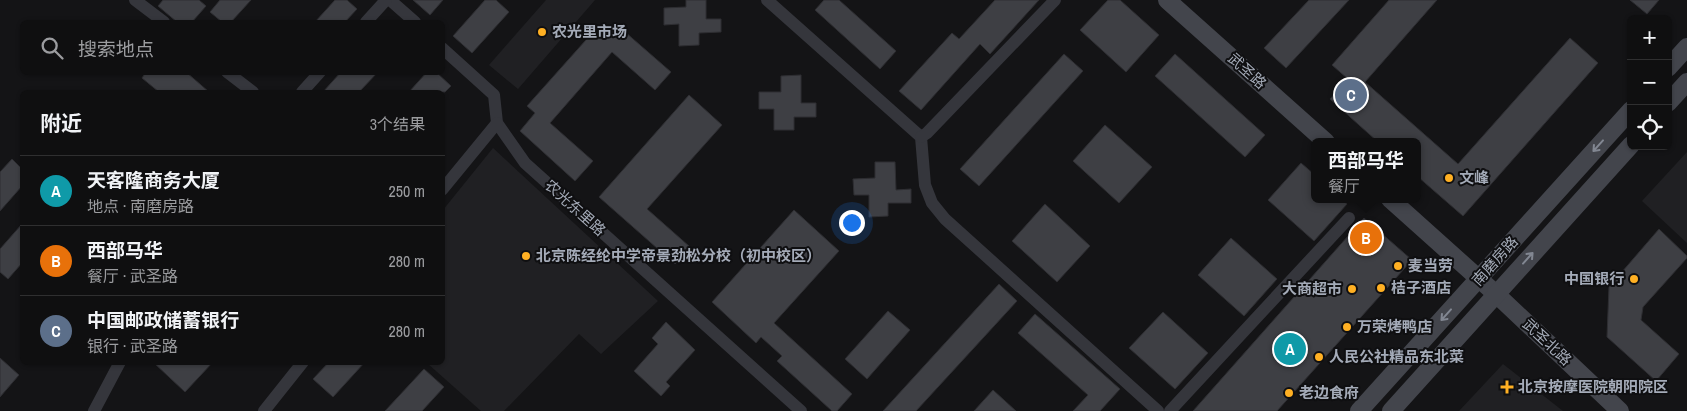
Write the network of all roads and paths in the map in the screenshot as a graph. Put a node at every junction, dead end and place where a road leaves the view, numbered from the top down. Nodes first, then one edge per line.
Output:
1 (135, 0) edge
2 (388, 0) edge
3 (767, 0) edge
4 (1055, 0) edge
5 (1168, 0) edge
6 (161, 20) edge
7 (368, 20) edge
8 (413, 20) edge
9 (1687, 47) edge
10 (445, 51) edge
11 (1672, 64) edge
12 (231, 75) edge
13 (317, 75) edge
14 (1687, 82) edge
15 (250, 90) edge
16 (304, 90) edge
17 (1672, 99) edge
18 (1627, 114) edge
19 (497, 123) junction
20 (920, 137) junction
21 (1322, 138) edge
22 (1627, 149) edge
23 (445, 186) edge
24 (1394, 203) edge
25 (1349, 218) dead end
26 (1479, 279) junction
27 (1496, 294) junction
28 (118, 365) edge
29 (301, 365) edge
30 (94, 411) edge
31 (264, 411) edge
32 (801, 411) edge
33 (1158, 411) edge
34 (1170, 411) edge
35 (1359, 411) edge
36 (1391, 411) edge
37 (1620, 411) edge

1 - 6 street
2 - 7 street
2 - 8 street
3 - 20 street
4 - 20 street
5 - 21 main road, 武圣路
9 - 11 main road
10 - 19 street, 农光东里路
12 - 15 street
13 - 16 street
14 - 17 main road
18 -> 26 main road, 南磨房路
19 - 23 street
19 - 32 street, 农光东里路
20 - 33 street
27 -> 22 main road, 南磨房路
24 - 26 main road
25 - 34 street
26 - 27 main road
26 -> 35 main road, 南磨房路
27 - 36 main road, 南磨房路
27 - 37 main road, 武圣北路
28 - 30 street
29 - 31 street

